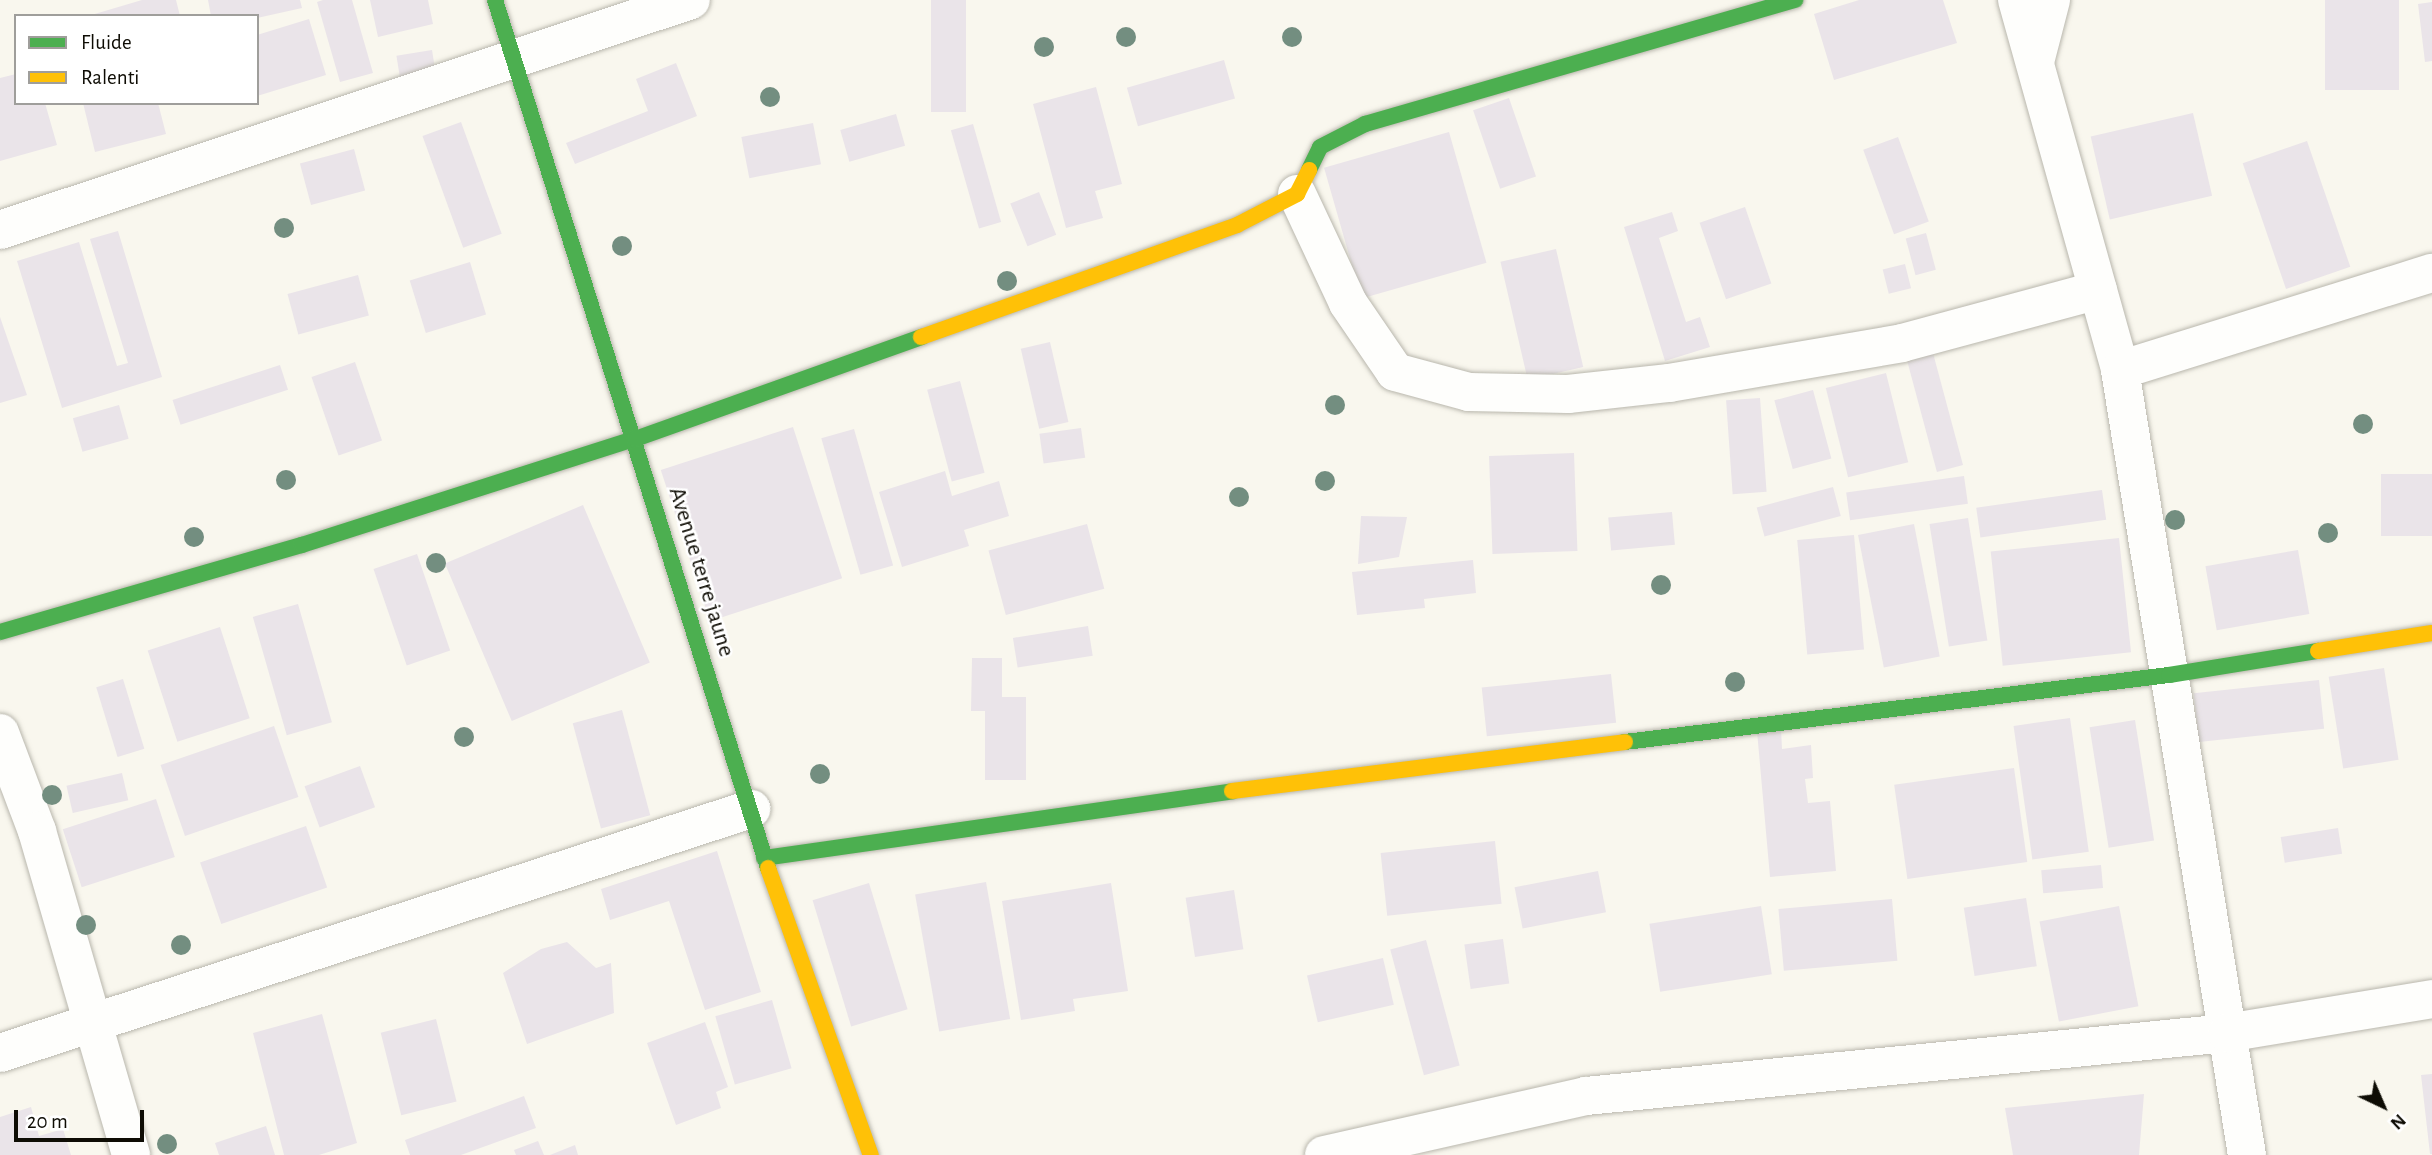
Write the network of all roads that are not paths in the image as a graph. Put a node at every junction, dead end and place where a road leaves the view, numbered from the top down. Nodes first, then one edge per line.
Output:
1 (495, 0) edge
2 (691, 0) edge
3 (1796, 0) edge
4 (2017, 0) edge
5 (2051, 0) edge
6 (516, 57) junction
7 (2035, 65) junction
8 (1297, 194) junction
9 (0, 230) edge
10 (2432, 273) edge
11 (2098, 290) junction
12 (2120, 370) junction
13 (635, 439) junction
14 (0, 632) edge
15 (2432, 633) edge
16 (2169, 675) junction
17 (0, 733) edge
18 (751, 809) junction
19 (764, 858) junction
20 (2432, 999) edge
21 (91, 1026) junction
22 (2227, 1033) junction
23 (0, 1053) edge
24 (131, 1155) edge
25 (871, 1155) edge
26 (1324, 1155) edge
27 (2247, 1155) edge

1 - 6 street, Avenue terre jaune
2 - 6 street
3 - 8 street
4 - 7 street
5 - 7 street
6 - 9 street
6 - 13 street, Avenue terre jaune
7 - 11 street
8 - 11 street
8 - 13 street
10 - 12 street
11 - 12 street
12 - 16 street
13 - 14 street
13 - 18 street, Avenue terre jaune
15 - 16 street
16 - 19 street
16 - 22 street
17 - 21 street
18 - 19 street, Avenue terre jaune
18 - 21 street
19 - 25 street, Avenue terre jaune
20 - 22 street
21 - 23 street
21 - 24 street
22 - 26 street
22 - 27 street

